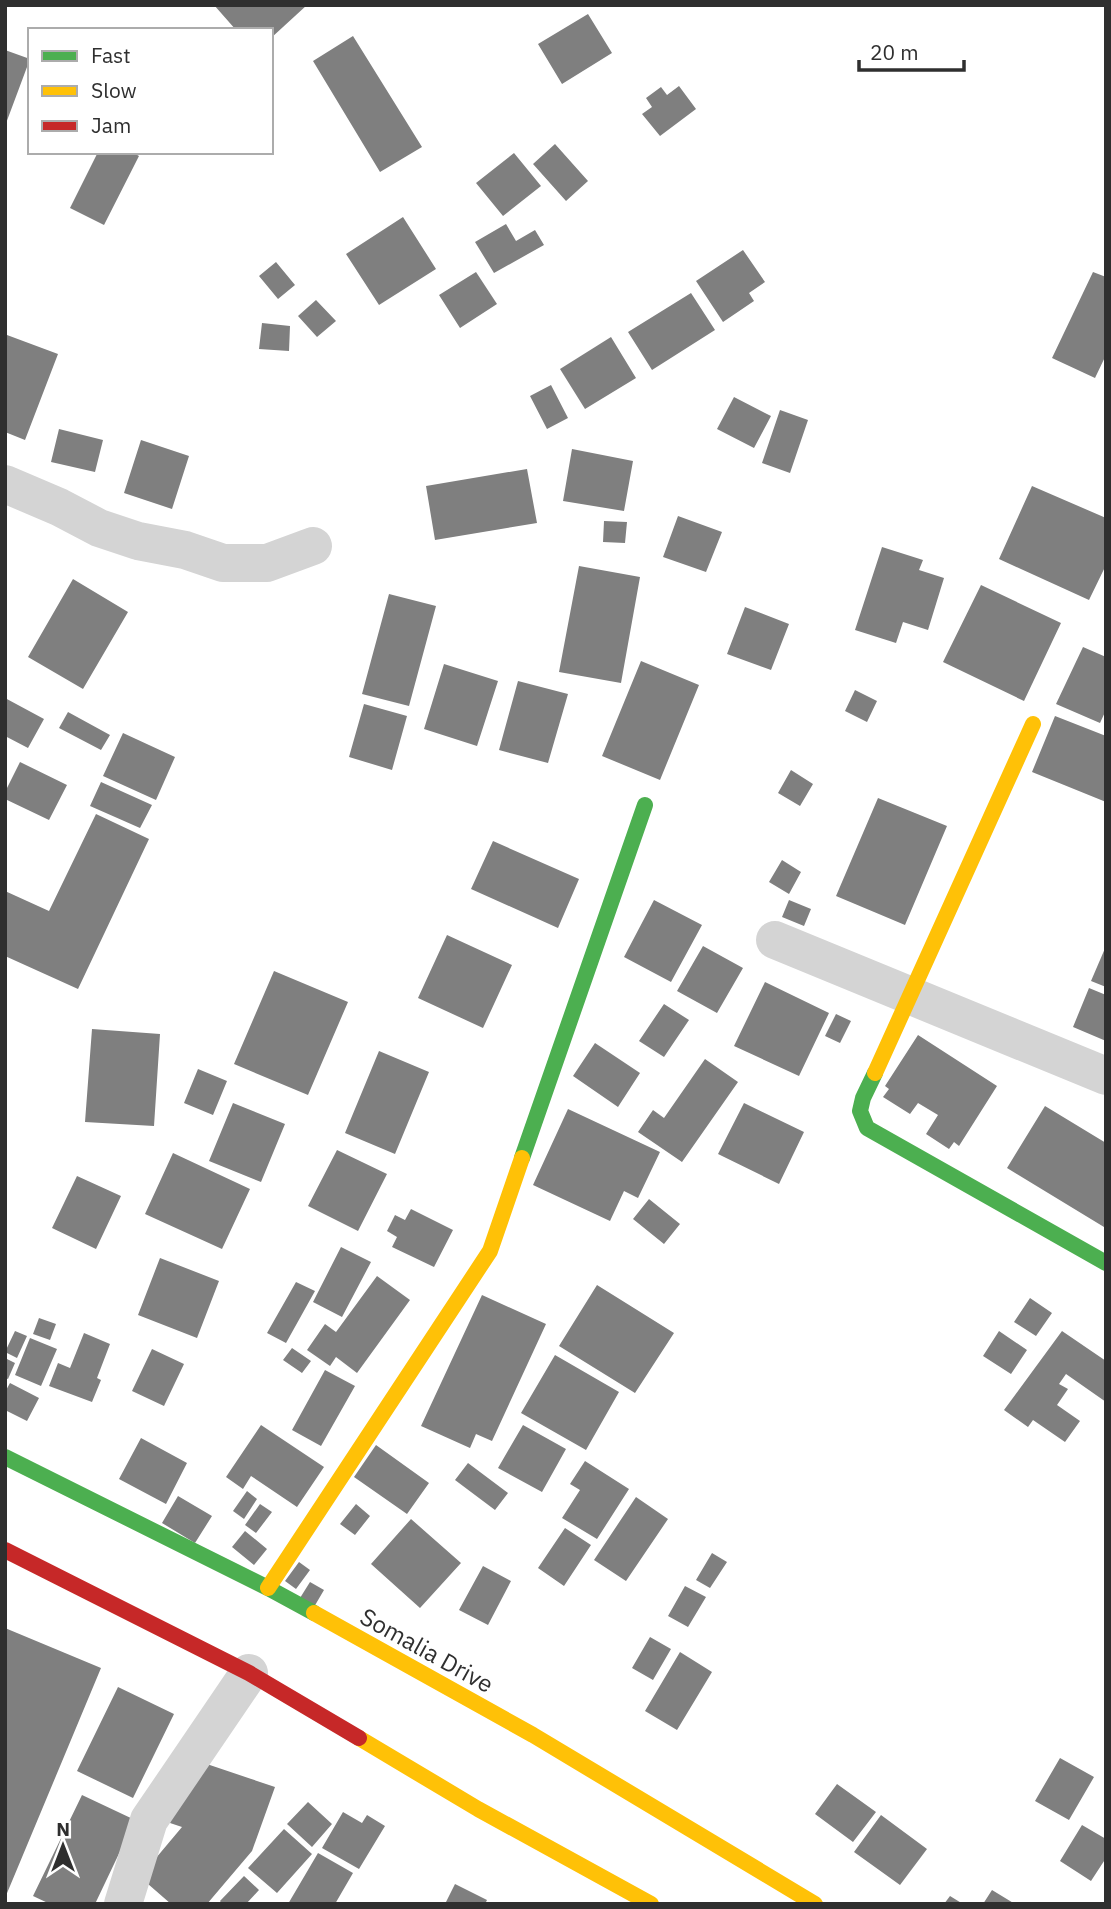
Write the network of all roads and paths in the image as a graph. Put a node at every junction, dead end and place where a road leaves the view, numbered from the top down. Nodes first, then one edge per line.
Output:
1 (5, 484) edge
2 (313, 546) dead end
3 (1033, 724) dead end
4 (645, 804) dead end
5 (775, 940) dead end
6 (911, 996) junction
7 (1106, 1076) edge
8 (1106, 1263) edge
9 (5, 1457) edge
10 (5, 1549) edge
11 (268, 1588) junction
12 (249, 1673) junction
13 (123, 1904) edge
14 (651, 1904) edge
15 (816, 1904) edge

1 - 2 street
3 - 6 main road
4 - 11 main road
5 - 6 street
6 - 7 street
6 - 8 main road
9 - 11 main road, Somalia Drive
10 - 12 main road
11 - 15 main road, Somalia Drive
12 - 13 street
12 - 14 main road

